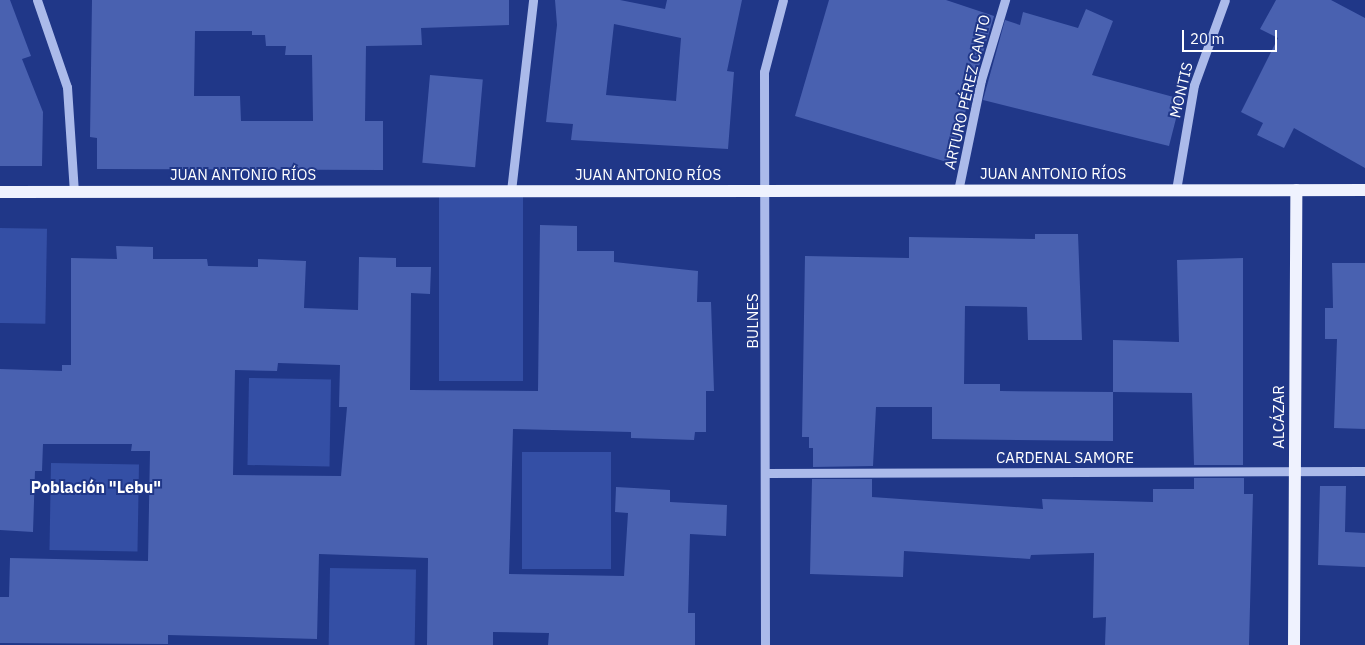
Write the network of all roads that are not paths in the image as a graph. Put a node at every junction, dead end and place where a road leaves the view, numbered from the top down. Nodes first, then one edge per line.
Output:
1 (37, 0) edge
2 (533, 0) edge
3 (783, 0) edge
4 (1005, 0) edge
5 (1225, 0) edge
6 (958, 190) junction
7 (1176, 190) junction
8 (1296, 190) junction
9 (1365, 190) edge
10 (511, 191) junction
11 (767, 191) junction
12 (0, 192) edge
13 (74, 192) junction
14 (1295, 470) junction
15 (1365, 471) edge
16 (766, 473) junction
17 (765, 645) edge
18 (1294, 645) edge

1 - 13 street
2 - 10 street
3 - 11 street, BULNES
4 - 6 street, ARTURO PÉREZ CANTO
5 - 7 street, MONTIS
6 - 7 main road, JUAN ANTONIO RÍOS
6 - 11 main road, JUAN ANTONIO RÍOS
7 - 8 main road, JUAN ANTONIO RÍOS
8 - 9 main road, JUAN ANTONIO RÍOS
8 - 14 main road, ALCÁZAR
10 - 11 main road, JUAN ANTONIO RÍOS
10 - 13 main road, JUAN ANTONIO RÍOS
11 - 16 street, BULNES
12 - 13 main road, JUAN ANTONIO RÍOS
14 - 15 street, CARDENAL SAMORE
14 - 16 street, CARDENAL SAMORE
14 - 18 main road, ALCÁZAR
16 - 17 street, BULNES

